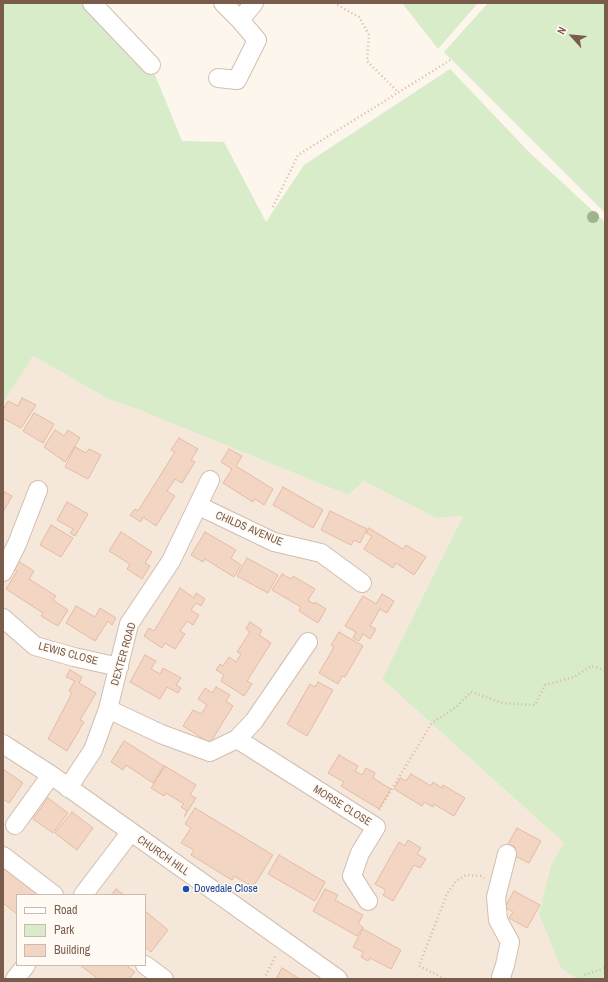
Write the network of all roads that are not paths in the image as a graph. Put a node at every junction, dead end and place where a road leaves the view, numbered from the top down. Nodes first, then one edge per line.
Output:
1 (92, 3) edge
2 (223, 3) edge
3 (254, 3) edge
4 (240, 20) junction
5 (151, 66) dead end
6 (218, 78) dead end
7 (210, 480) dead end
8 (38, 490) dead end
9 (199, 506) junction
10 (3, 572) edge
11 (362, 583) dead end
12 (3, 618) edge
13 (308, 642) dead end
14 (119, 667) junction
15 (108, 710) junction
16 (237, 739) junction
17 (3, 744) edge
18 (51, 776) junction
19 (68, 788) junction
20 (15, 825) dead end
21 (130, 833) junction
22 (507, 854) dead end
23 (3, 856) edge
24 (53, 894) edge
25 (84, 894) edge
26 (368, 901) dead end
27 (25, 966) edge
28 (146, 966) edge
29 (334, 978) edge
30 (15, 979) edge
31 (164, 979) edge
32 (502, 979) edge

1 - 5 street
2 - 4 street
3 - 4 street
4 - 6 street
7 - 9 street, DEXTER ROAD
8 - 10 street
9 - 11 street, CHILDS AVENUE
9 - 14 street, DEXTER ROAD
12 - 14 street, LEWIS CLOSE
13 - 16 street
14 - 15 street, DEXTER ROAD
15 - 16 street
15 - 19 street, DEXTER ROAD
16 - 26 street, MORSE CLOSE
17 - 18 street, CHURCH HILL
18 - 19 street, CHURCH HILL
18 - 20 street
19 - 21 street, CHURCH HILL
21 - 25 street
21 - 29 street, CHURCH HILL
22 - 32 street
23 - 24 street
27 - 30 street
28 - 31 street

